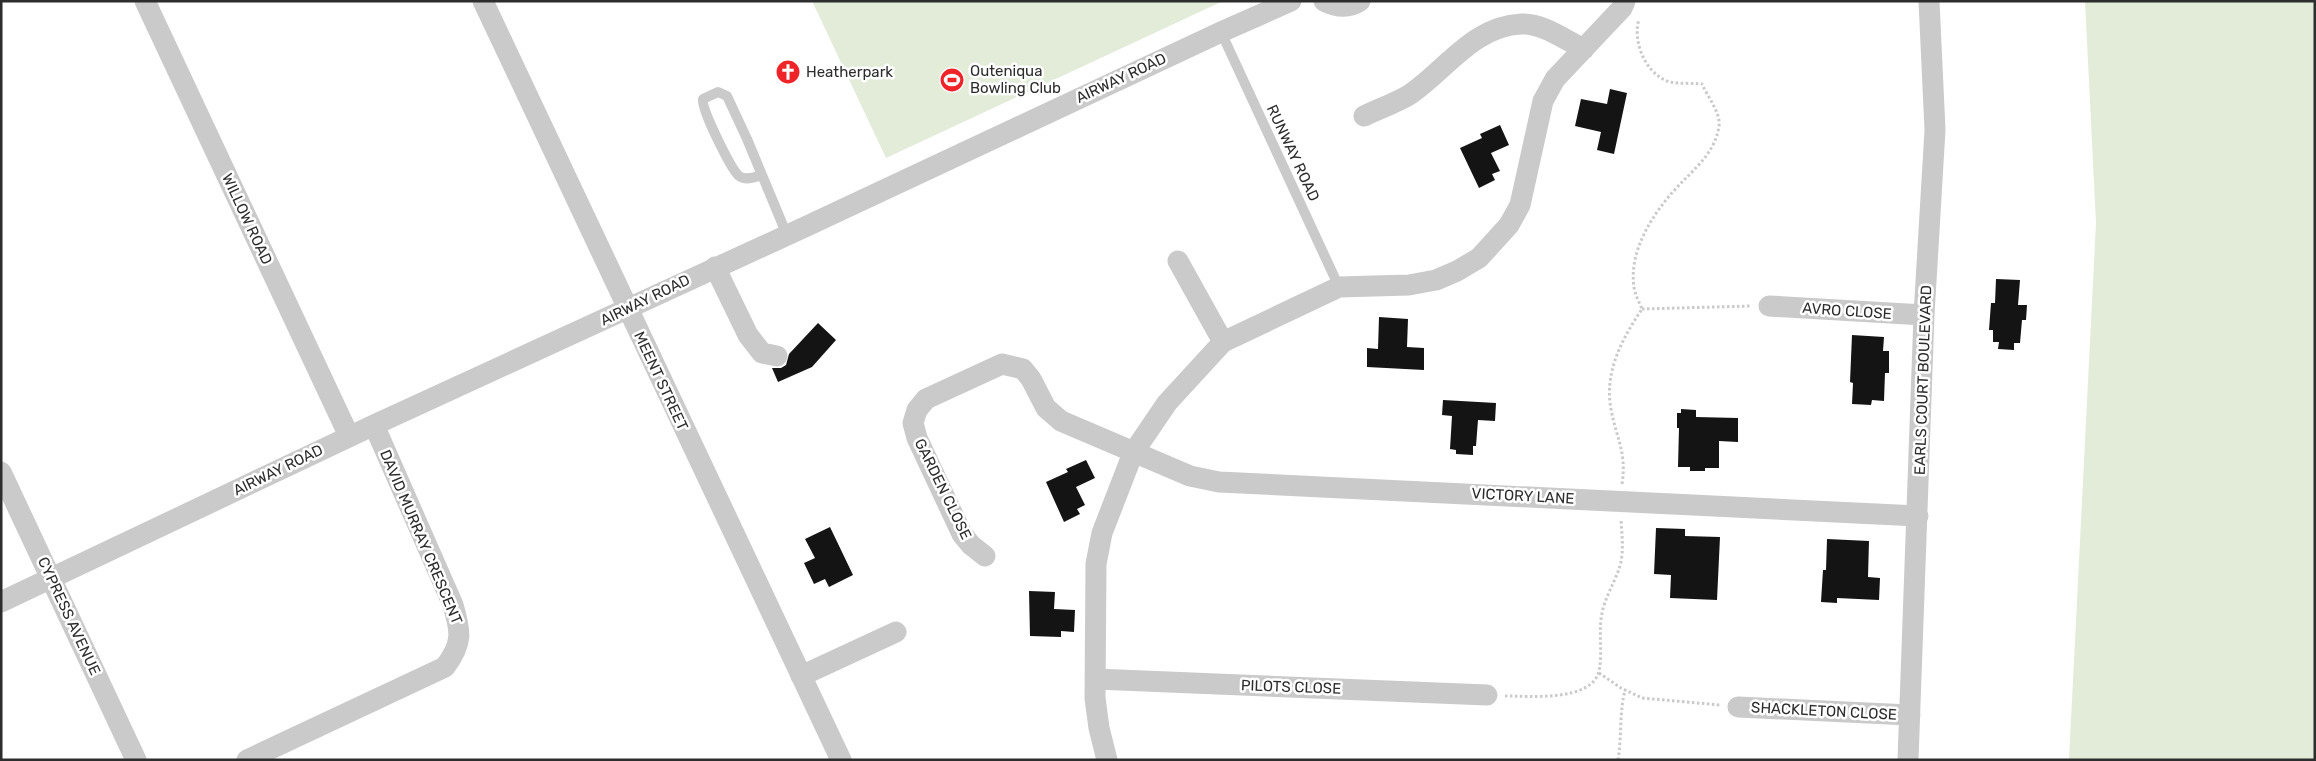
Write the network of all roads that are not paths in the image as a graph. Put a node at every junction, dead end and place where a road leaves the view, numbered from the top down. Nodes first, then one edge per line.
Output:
1 (146, 1) edge
2 (483, 1) edge
3 (1291, 1) edge
4 (1324, 1) edge
5 (1360, 1) edge
6 (1625, 1) edge
7 (1929, 1) edge
8 (1221, 32) junction
9 (1584, 49) junction
10 (1364, 116) dead end
11 (762, 175) junction
12 (787, 235) junction
13 (1178, 261) dead end
14 (715, 267) junction
15 (1339, 287) junction
16 (1769, 306) road end
17 (627, 310) junction
18 (1924, 315) junction
19 (1223, 342) junction
20 (777, 356) dead end
21 (374, 425) junction
22 (349, 436) junction
23 (1133, 453) junction
24 (1, 472) edge
25 (1918, 516) junction
26 (985, 556) dead end
27 (52, 579) junction
28 (1, 602) edge
29 (896, 632) dead end
30 (801, 676) junction
31 (1095, 680) junction
32 (1487, 695) road end
33 (1738, 707) road end
34 (1910, 716) junction
35 (136, 760) edge
36 (247, 760) edge
37 (841, 760) edge
38 (1108, 760) edge
39 (1908, 760) edge

1 - 22 street, WILLOW ROAD
2 - 17 street, MEENT STREET
3 - 8 street, AIRWAY ROAD
4 - 5 street
6 - 9 street
7 - 18 street, EARLS COURT BOULEVARD
8 - 12 street, AIRWAY ROAD
8 - 15 lane, RUNWAY ROAD
9 - 10 street
9 - 15 street
11 - 11 lane
11 - 12 lane
12 - 14 street, AIRWAY ROAD
13 - 19 street
14 - 17 street, AIRWAY ROAD
14 - 20 street
15 - 19 street
16 - 18 street, AVRO CLOSE
17 - 21 street, AIRWAY ROAD
17 - 30 street, MEENT STREET
18 - 25 street, EARLS COURT BOULEVARD
19 - 23 street
21 - 22 street, AIRWAY ROAD
21 - 36 street, DAVID MURRAY CRESCENT
22 - 27 street, AIRWAY ROAD
23 - 25 street, VICTORY LANE
23 - 26 street, GARDEN CLOSE
23 - 31 street
24 - 27 street, CYPRESS AVENUE
25 - 34 street, EARLS COURT BOULEVARD
27 - 28 street, AIRWAY ROAD
27 - 35 street, CYPRESS AVENUE
29 - 30 street
30 - 37 street, MEENT STREET
31 - 32 street, PILOTS CLOSE
31 - 38 street
33 - 34 street, SHACKLETON CLOSE
34 - 39 street, EARLS COURT BOULEVARD

